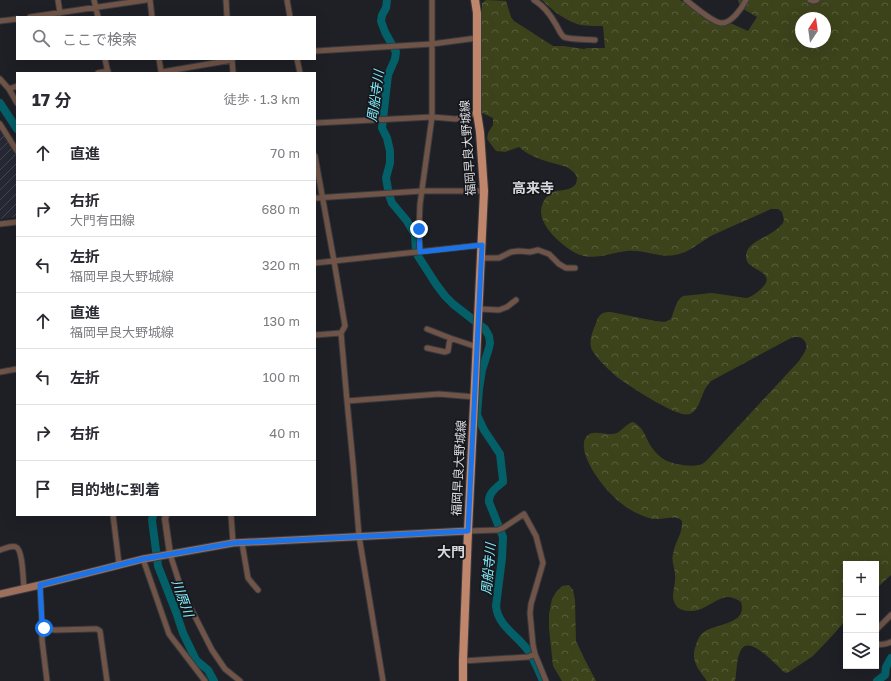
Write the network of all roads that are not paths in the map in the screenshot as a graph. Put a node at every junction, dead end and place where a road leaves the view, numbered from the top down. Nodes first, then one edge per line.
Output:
1 (58, 0) edge
2 (94, 0) edge
3 (143, 0) edge
4 (150, 0) edge
5 (226, 0) edge
6 (287, 0) edge
7 (432, 0) edge
8 (475, 0) edge
9 (534, 0) edge
10 (686, 0) edge
11 (746, 0) edge
12 (810, 0) edge
13 (817, 0) edge
14 (96, 8) junction
15 (60, 13) junction
16 (38, 16) edge
17 (98, 16) edge
18 (152, 16) edge
19 (227, 16) edge
20 (290, 16) edge
21 (16, 19) edge
22 (0, 21) edge
23 (477, 38) junction
24 (595, 40) dead end
25 (432, 44) junction
26 (316, 51) edge
27 (105, 60) edge
28 (159, 60) edge
29 (227, 60) edge
30 (232, 60) edge
31 (297, 60) edge
32 (108, 72) edge
33 (162, 72) edge
34 (162, 72) edge
35 (233, 72) edge
36 (300, 72) edge
37 (0, 79) edge
38 (16, 86) edge
39 (8, 89) junction
40 (16, 101) edge
41 (477, 113) junction
42 (432, 118) junction
43 (316, 123) edge
44 (0, 124) edge
45 (16, 149) edge
46 (316, 162) edge
47 (422, 191) junction
48 (484, 191) junction
49 (322, 197) junction
50 (316, 198) edge
51 (16, 222) edge
52 (0, 224) edge
53 (482, 245) junction
54 (420, 252) junction
55 (481, 258) junction
56 (334, 261) junction
57 (316, 263) edge
58 (574, 268) dead end
59 (516, 300) dead end
60 (479, 309) junction
61 (427, 328) dead end
62 (341, 333) junction
63 (316, 335) edge
64 (450, 338) junction
65 (477, 347) junction
66 (427, 348) dead end
67 (16, 369) edge
68 (0, 372) edge
69 (475, 397) junction
70 (347, 401) junction
71 (113, 516) edge
72 (166, 516) edge
73 (231, 516) edge
74 (468, 531) junction
75 (359, 536) junction
76 (233, 543) junction
77 (242, 543) junction
78 (0, 549) edge
79 (167, 555) junction
80 (146, 558) junction
81 (119, 564) junction
82 (40, 585) junction
83 (24, 588) junction
84 (258, 590) dead end
85 (0, 594) edge
86 (891, 615) edge
87 (42, 623) junction
88 (879, 627) edge
89 (891, 642) edge
90 (879, 645) edge
91 (534, 654) junction
92 (463, 661) junction
93 (47, 681) edge
94 (107, 681) edge
95 (205, 681) edge
96 (240, 681) edge
97 (383, 681) edge
98 (463, 681) edge
99 (546, 681) edge

1 - 15 street
2 - 14 street
3 - 14 street
4 - 18 street
5 - 19 street
6 - 20 street
7 - 25 street
8 - 23 main road, 福岡早良大野城線
9 - 24 street
10 - 11 street
12 - 13 street
14 - 15 street
14 - 17 street
15 - 16 street
21 - 22 street
23 - 25 street
23 - 41 main road, 福岡早良大野城線
25 - 26 street
25 - 42 street
27 - 32 street
28 - 33 street
29 - 34 street
30 - 35 street
31 - 36 street
37 - 39 street
38 - 39 street
39 - 40 street
41 - 42 street
41 - 48 main road, 福岡早良大野城線
42 - 43 street
42 - 47 street
44 - 45 street
46 - 49 street
47 - 48 street
47 - 49 street
47 - 54 street
48 - 53 main road, 福岡早良大野城線
49 - 50 street
49 - 56 street
51 - 52 street
53 - 54 street
53 - 55 main road, 福岡早良大野城線
54 - 56 street
55 - 58 street
55 - 60 main road, 福岡早良大野城線
56 - 57 street
56 - 62 street
59 - 60 street
60 - 65 main road, 福岡早良大野城線
61 - 64 street
62 - 63 street
62 - 70 street
64 - 65 street
64 - 66 street
65 - 69 main road, 福岡早良大野城線
67 - 68 street
69 - 70 street
69 - 74 main road, 福岡早良大野城線
70 - 75 street
71 - 81 street
72 - 79 street
73 - 76 street
74 - 75 main road
74 - 91 street
74 - 92 main road, 福岡早良大野城線
75 - 77 main road
75 - 97 street
76 - 77 main road
76 - 79 main road
77 - 84 street
78 - 83 street
79 - 80 main road
79 - 96 street
80 - 81 main road
80 - 95 street
81 - 82 main road
82 - 83 main road
82 - 87 street
83 - 85 main road
86 - 88 street
87 - 93 street
87 - 94 street
89 - 90 street
91 - 92 street
91 - 99 street
92 - 98 main road, 福岡早良大野城線

